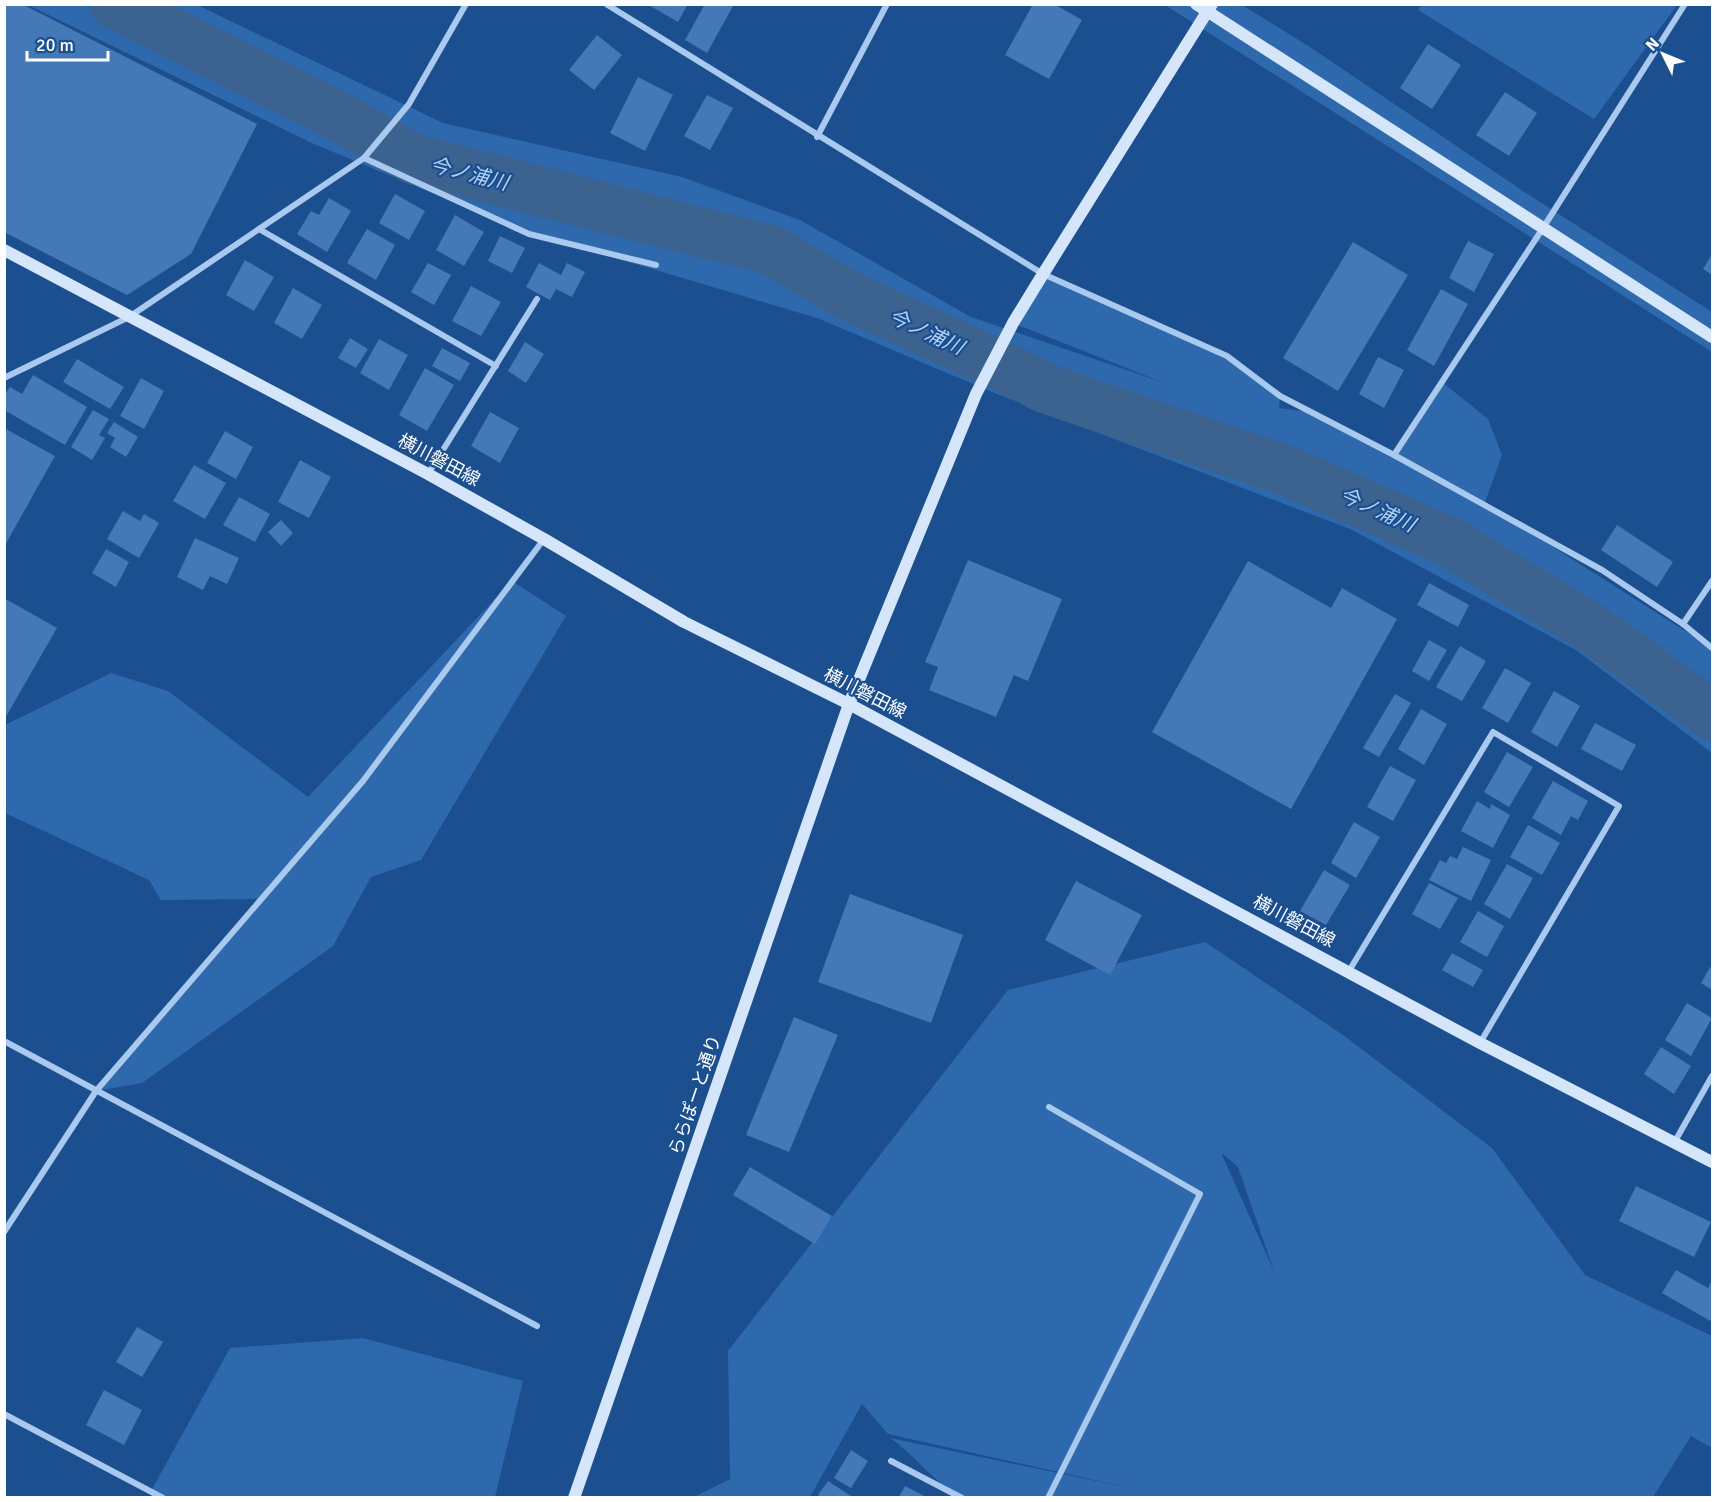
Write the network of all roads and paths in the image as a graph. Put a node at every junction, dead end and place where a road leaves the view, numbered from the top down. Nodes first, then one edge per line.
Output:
1 (466, 4) edge
2 (606, 4) edge
3 (887, 4) edge
4 (1196, 4) edge
5 (1685, 4) edge
6 (1210, 8) edge
7 (817, 137) junction
8 (364, 158) junction
9 (1543, 228) junction
10 (259, 229) junction
11 (4, 250) edge
12 (656, 265) dead end
13 (1042, 274) junction
14 (537, 299) dead end
15 (129, 317) junction
16 (1713, 337) edge
17 (495, 366) junction
18 (4, 378) edge
19 (1394, 455) junction
20 (428, 474) junction
21 (544, 539) junction
22 (1713, 581) edge
23 (1683, 624) junction
24 (1713, 648) edge
25 (849, 704) junction
26 (1349, 970) junction
27 (4, 1041) edge
28 (1480, 1042) junction
29 (1713, 1077) edge
30 (96, 1091) junction
31 (1049, 1107) dead end
32 (1673, 1143) junction
33 (1713, 1162) edge
34 (4, 1232) edge
35 (537, 1326) dead end
36 (4, 1414) edge
37 (891, 1461) dead end
38 (163, 1497) edge
39 (574, 1497) edge
40 (962, 1497) edge
41 (1048, 1497) edge

1 - 8 street
2 - 7 street
3 - 7 street
4 - 6 street
5 - 9 street
6 - 9 street
6 - 13 street, ららぽーと通り
7 - 13 street
8 - 10 street
8 - 12 street
9 - 16 street
9 - 19 street
10 - 15 street
10 - 17 street
11 - 15 street, 横川磐田線
13 - 19 street
13 - 25 street, ららぽーと通り
14 - 17 street
15 - 18 street
15 - 20 street, 横川磐田線
17 - 20 street
19 - 23 street
20 - 21 street, 横川磐田線
21 - 25 street, 横川磐田線
21 - 30 street
22 - 23 street
23 - 24 street
25 - 26 street, 横川磐田線
25 - 39 street, ららぽーと通り
26 - 28 street, 横川磐田線
26 - 28 street
27 - 30 street
28 - 32 street, 横川磐田線
29 - 32 street
30 - 34 street
30 - 35 street
31 - 41 street
32 - 33 street, 横川磐田線
36 - 38 street
37 - 40 street

